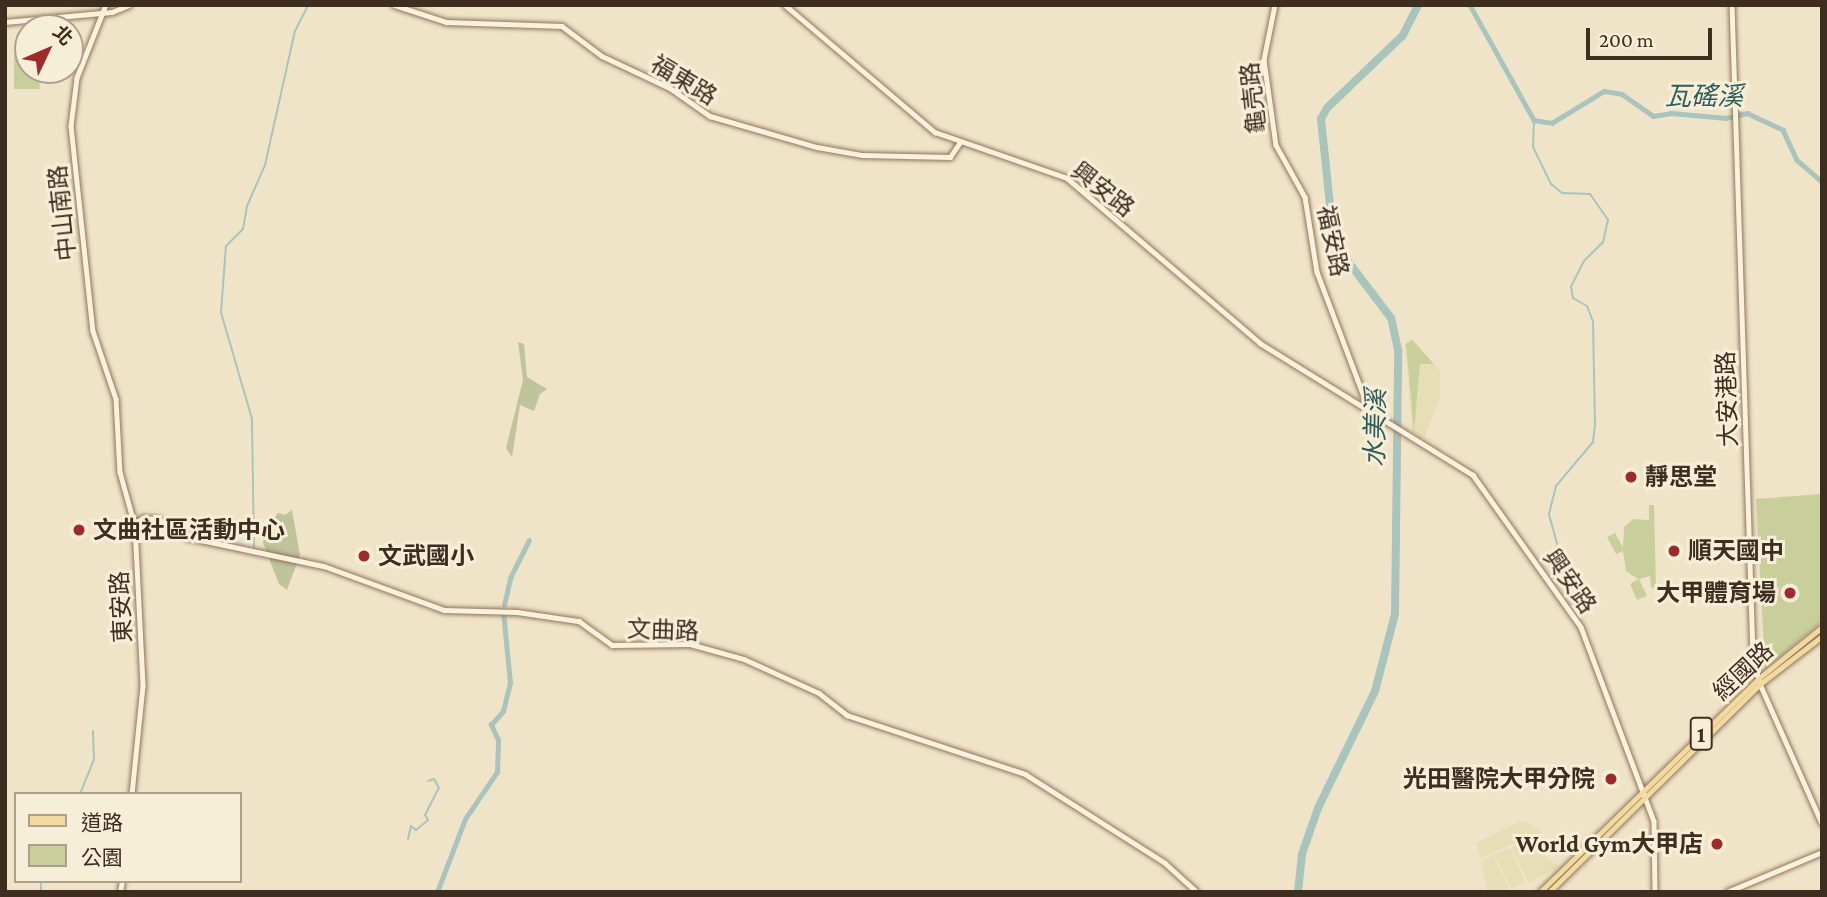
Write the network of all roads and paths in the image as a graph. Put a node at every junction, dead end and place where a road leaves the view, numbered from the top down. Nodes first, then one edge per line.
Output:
1 (106, 5) edge
2 (129, 5) edge
3 (394, 5) edge
4 (785, 5) edge
5 (1275, 5) edge
6 (1732, 5) edge
7 (103, 13) junction
8 (5, 22) edge
9 (960, 142) junction
10 (1276, 145) joint
11 (1363, 387) junction
12 (1361, 403) junction
13 (1368, 408) junction
14 (120, 419) joint
15 (134, 524) junction
16 (1822, 627) edge
17 (1822, 636) edge
18 (1760, 681) junction
19 (132, 792) edge
20 (1645, 794) junction
21 (1822, 823) edge
22 (1822, 852) edge
23 (1197, 892) edge
24 (1540, 892) edge
25 (1549, 892) edge
26 (1655, 892) edge
27 (1727, 892) edge

1 - 7 street, 中山南路
2 - 7 street
3 - 9 street, 福東路
4 - 9 street, 興安路
5 - 10 street, 龜壳路
6 - 18 street, 大安港路
7 - 8 street
7 - 14 street, 中山南路
9 - 12 street, 興安路
10 - 11 street, 福安路
11 - 12 street, 福安路
11 - 13 street, 福安路
12 - 13 street, 興安路
13 - 20 street, 興安路
14 - 15 street, 東安路
15 - 19 street, 東安路
15 - 23 street, 文曲路
16 - 18 main road, 經國路 / 1
17 - 18 main road, 經國路 / 1
18 - 20 main road, 經國路 / 1
18 - 21 street, 大安港路
20 - 24 main road, 經國路 / 1
20 - 25 main road, 經國路 / 1
20 - 26 street, 興安路
22 - 27 street

